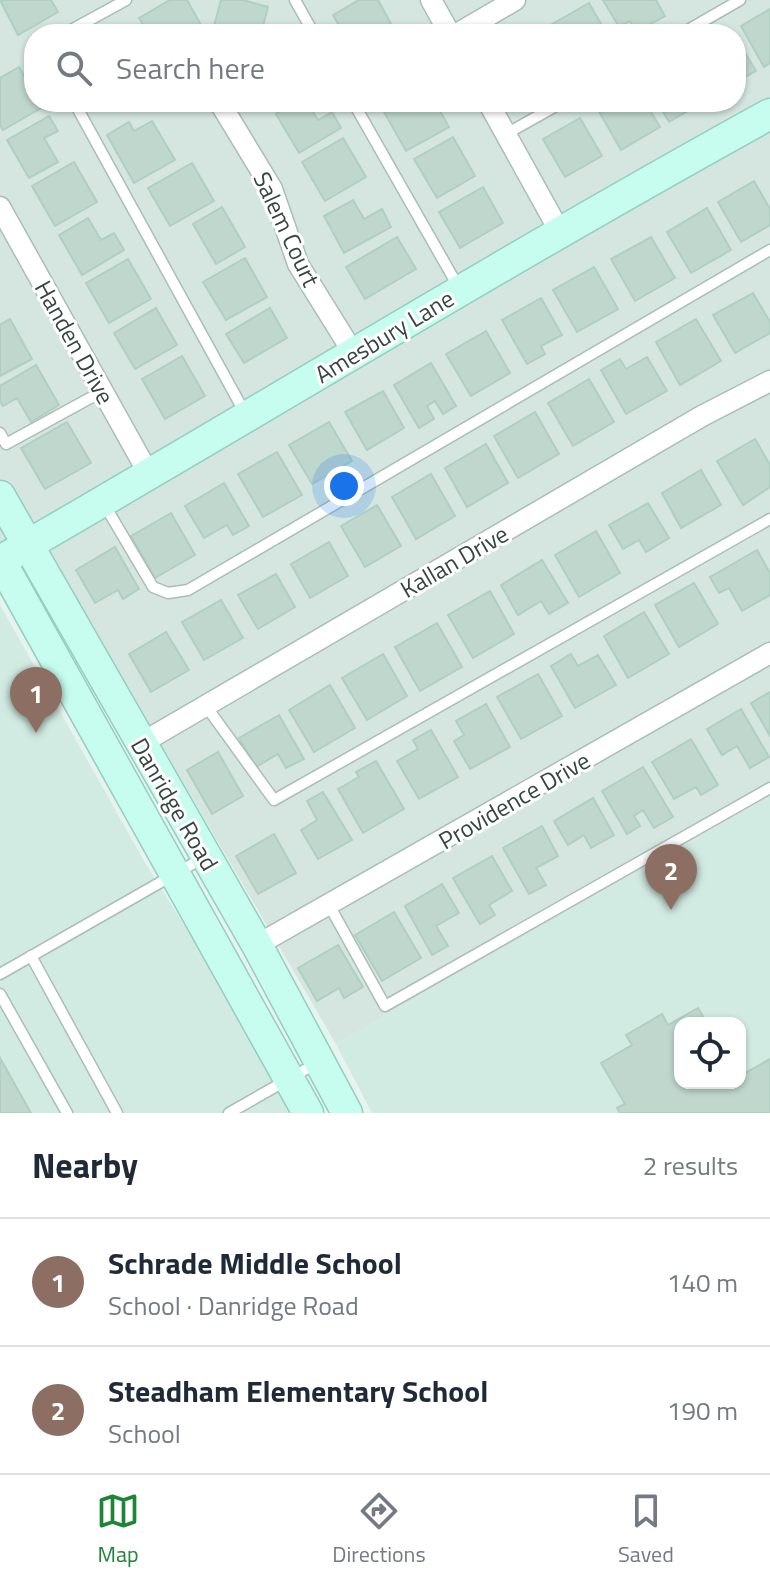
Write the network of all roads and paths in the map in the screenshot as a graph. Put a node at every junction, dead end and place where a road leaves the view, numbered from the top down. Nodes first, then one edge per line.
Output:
1 (126, 0) edge
2 (295, 0) edge
3 (431, 0) edge
4 (515, 0) edge
5 (740, 0) edge
6 (82, 24) edge
7 (308, 24) edge
8 (444, 24) edge
9 (474, 24) edge
10 (698, 24) edge
11 (80, 112) edge
12 (225, 112) edge
13 (359, 112) edge
14 (494, 112) edge
15 (545, 112) edge
16 (767, 122) edge
17 (506, 134) junction
18 (0, 207) edge
19 (560, 232) junction
20 (770, 250) edge
21 (460, 291) junction
22 (354, 354) junction
23 (770, 381) edge
24 (103, 391) junction
25 (248, 418) junction
26 (0, 433) edge
27 (150, 476) junction
28 (0, 496) edge
29 (103, 503) junction
30 (770, 519) edge
31 (28, 545) junction
32 (0, 561) edge
33 (770, 653) edge
34 (206, 706) junction
35 (140, 744) junction
36 (770, 788) edge
37 (205, 856) junction
38 (176, 875) junction
39 (329, 905) junction
40 (257, 945) junction
41 (31, 956) junction
42 (0, 974) edge
43 (0, 994) edge
44 (319, 1062) junction
45 (289, 1079) junction
46 (67, 1113) edge
47 (117, 1113) edge
48 (229, 1113) edge
49 (308, 1113) edge
50 (347, 1113) edge

1 - 6 lane
2 - 7 lane
3 - 8 street
4 - 9 street
5 - 10 lane
11 - 25 lane
12 - 22 street, Salem Court
13 - 21 lane
14 - 17 street
15 - 17 lane
16 - 19 street, Amesbury Lane
17 - 19 street
18 - 24 street, Handen Drive
19 - 21 street, Amesbury Lane
20 - 29 lane
21 - 22 street, Amesbury Lane
22 - 25 street, Amesbury Lane
23 - 34 street, Kallan Drive
24 - 26 lane
24 - 27 street, Handen Drive
25 - 27 street, Amesbury Lane
27 - 29 street, Amesbury Lane
28 - 31 street, Danridge Road
29 - 31 street, Amesbury Lane
30 - 34 lane
31 - 32 street, Amesbury Lane
31 - 35 street, Danridge Road
32 - 38 street, Danridge Road
33 - 39 street, Providence Drive
34 - 35 street, Kallan Drive
35 - 37 street, Danridge Road
36 - 39 lane
37 - 38 lane
37 - 40 street, Danridge Road
38 - 41 lane
38 - 45 street, Danridge Road
39 - 40 street, Providence Drive
40 - 44 street, Danridge Road
41 - 42 lane
41 - 47 lane
43 - 46 lane
44 - 45 lane
44 - 50 street, Danridge Road
45 - 48 lane
45 - 49 street, Danridge Road

